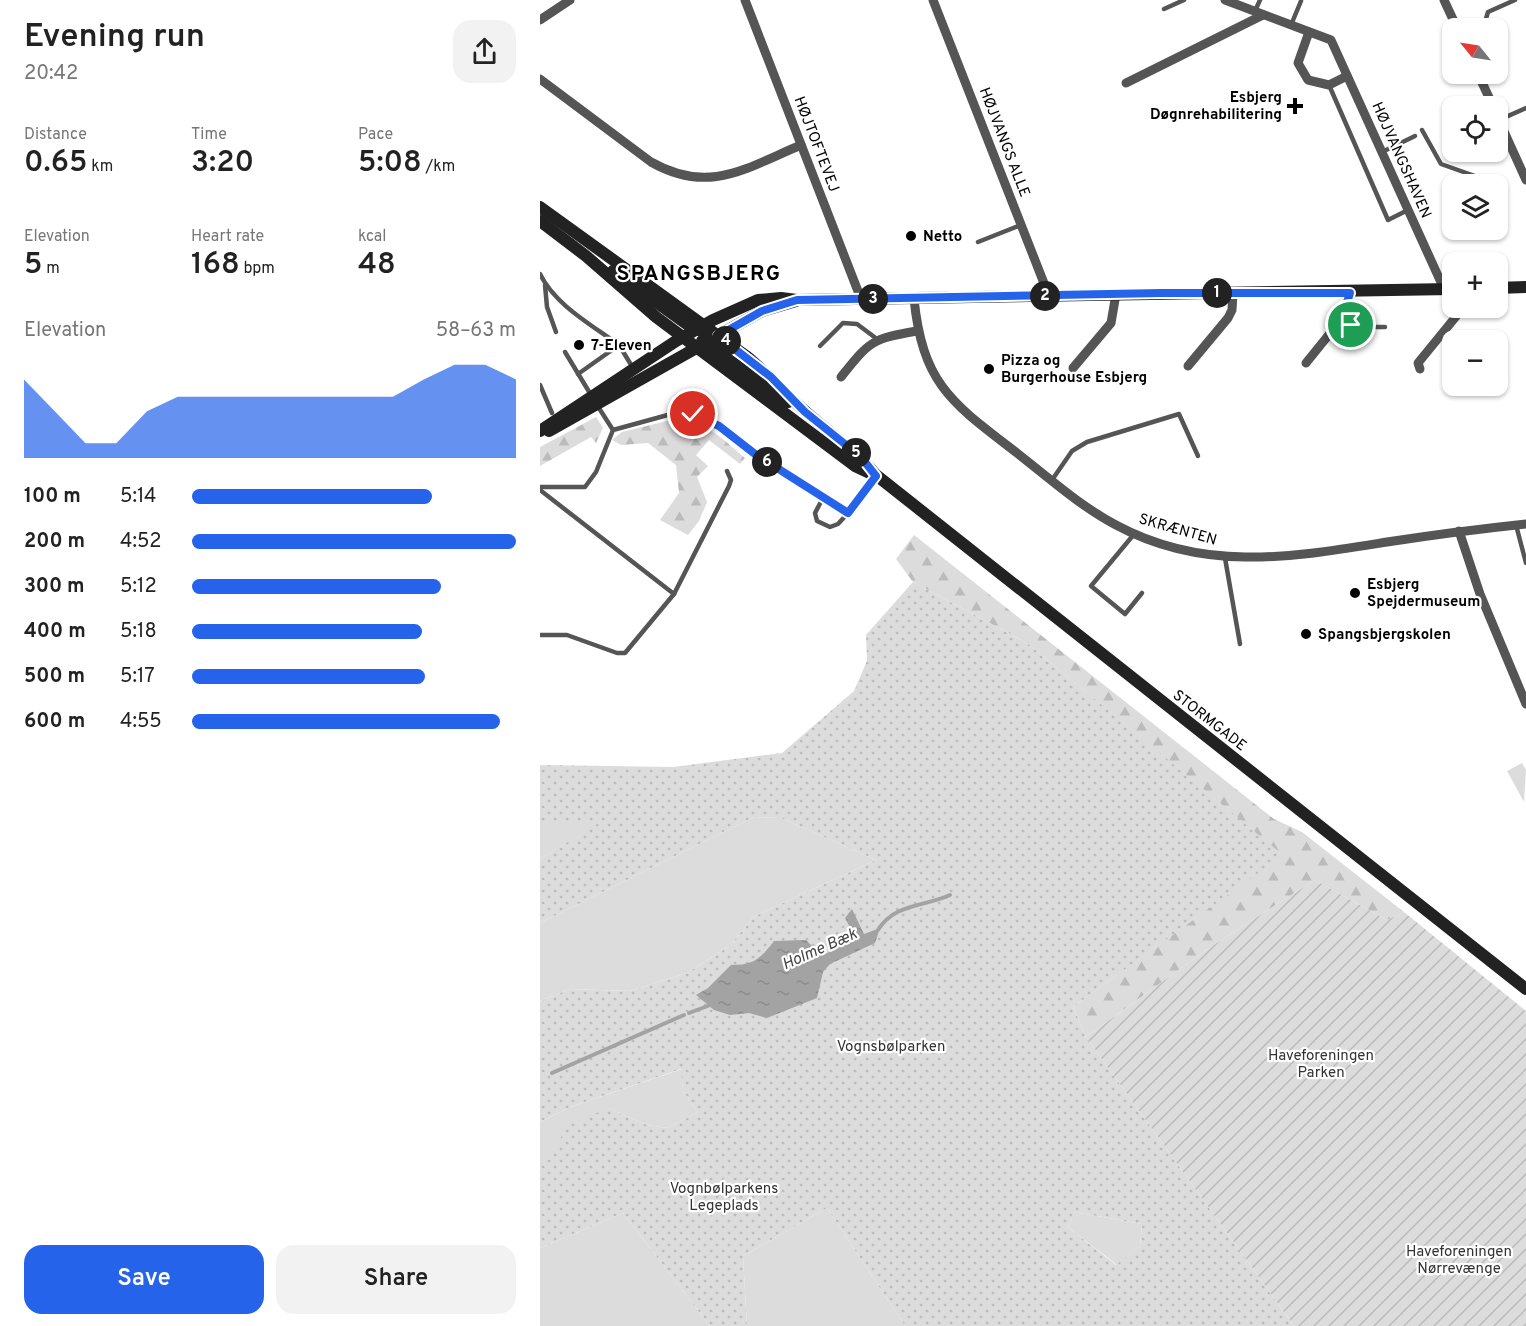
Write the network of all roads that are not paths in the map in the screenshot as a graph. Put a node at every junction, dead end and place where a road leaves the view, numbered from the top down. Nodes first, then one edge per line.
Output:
1 (570, 0) edge
2 (744, 0) edge
3 (933, 0) edge
4 (1184, 0) edge
5 (1225, 0) edge
6 (1260, 0) edge
7 (1444, 0) edge
8 (1515, 0) edge
9 (1301, 1) edge
10 (1164, 9) dead end
11 (1259, 13) junction
12 (1452, 18) edge
13 (1486, 18) edge
14 (540, 20) edge
15 (1291, 25) junction
16 (1309, 32) junction
17 (1347, 76) junction
18 (540, 79) edge
19 (1125, 83) dead end
20 (1329, 86) junction
21 (1526, 108) edge
22 (1508, 114) edge
23 (1422, 130) dead end
24 (1415, 136) dead end
25 (1508, 140) edge
26 (801, 145) junction
27 (1382, 152) junction
28 (1469, 174) edge
29 (1526, 180) edge
30 (540, 207) edge
31 (1408, 210) junction
32 (540, 221) edge
33 (1021, 225) junction
34 (978, 242) dead end
35 (586, 256) junction
36 (540, 274) edge
37 (1442, 277) edge
38 (544, 284) junction
39 (1526, 287) edge
40 (1508, 288) edge
41 (1442, 289) edge
42 (1233, 293) junction
43 (1350, 293) junction
44 (1116, 294) junction
45 (1049, 296) junction
46 (861, 298) junction
47 (914, 299) junction
48 (797, 300) junction
49 (1342, 318) junction
50 (1455, 318) edge
51 (700, 327) junction
52 (1384, 327) dead end
53 (917, 331) junction
54 (556, 332) dead end
55 (683, 336) junction
56 (718, 336) junction
57 (877, 339) junction
58 (619, 345) junction
59 (702, 345) junction
60 (820, 346) dead end
61 (565, 352) dead end
62 (1306, 363) dead end
63 (1188, 366) dead end
64 (1073, 368) dead end
65 (634, 369) junction
66 (1420, 369) dead end
67 (578, 374) junction
68 (841, 377) dead end
69 (540, 385) edge
70 (595, 400) junction
71 (805, 412) junction
72 (552, 413) dead end
73 (613, 430) junction
74 (540, 433) edge
75 (1198, 456) dead end
76 (726, 471) dead end
77 (876, 476) junction
78 (1052, 480) junction
79 (540, 488) edge
80 (824, 496) junction
81 (848, 513) junction
82 (1521, 524) edge
83 (1459, 531) junction
84 (1135, 533) junction
85 (1225, 558) junction
86 (1526, 563) edge
87 (1142, 593) dead end
88 (674, 594) junction
89 (540, 635) edge
90 (1240, 644) dead end
91 (1526, 704) edge
92 (1526, 989) edge

1 - 14 street
2 - 26 street, HØJTOFTEVEJ
3 - 33 street, HØJVANGS ALLE
4 - 10 lane
5 - 11 street, HØJVANGSHAVEN
6 - 11 lane
7 - 12 street
8 - 13 lane
9 - 15 lane
11 - 15 street, HØJVANGSHAVEN
11 - 19 street
15 - 16 street, HØJVANGSHAVEN
16 - 17 street, HØJVANGSHAVEN
16 - 20 street
17 - 20 street
17 - 27 street, HØJVANGSHAVEN
18 - 26 street
20 - 31 lane
21 - 22 lane
23 - 28 lane
24 - 27 lane
25 - 29 street
26 - 46 street, HØJTOFTEVEJ
27 - 31 street, HØJVANGSHAVEN
30 - 51 street, STORMGADE
31 - 37 street, HØJVANGSHAVEN
32 - 35 street, STORMGADE
33 - 34 lane
33 - 45 street, HØJVANGS ALLE
35 - 51 street
35 - 55 street, STORMGADE
36 - 38 lane
38 - 54 lane
38 - 58 lane
39 - 40 street
41 - 43 street
42 - 43 street
42 - 44 street
42 - 63 street
43 - 49 street
44 - 45 street
44 - 64 street
45 - 47 street
46 - 47 street
46 - 48 street
47 - 53 street, SKRÆNTEN
48 - 51 street
48 - 56 street
49 - 52 lane
49 - 62 street
50 - 66 street
51 - 55 street
51 - 56 street, STORMGADE
53 - 57 street
53 - 78 street, SKRÆNTEN
55 - 59 street, STORMGADE
55 - 65 street
56 - 59 street
56 - 71 street, STORMGADE
57 - 60 lane
57 - 68 street
58 - 65 lane
58 - 67 lane
59 - 70 street
59 - 71 street
59 - 77 street, STORMGADE
61 - 67 lane
65 - 70 street
67 - 70 lane
69 - 72 lane
70 - 73 lane
70 - 74 street
71 - 77 street, STORMGADE
73 - 79 lane
73 - 80 lane
75 - 78 lane
76 - 88 lane
77 - 81 lane
77 - 92 street, STORMGADE
78 - 84 street, SKRÆNTEN
79 - 88 lane
80 - 81 lane
80 - 81 lane
82 - 83 street, SKRÆNTEN
82 - 86 lane, SKRÆNTEN
83 - 85 street, SKRÆNTEN
83 - 91 street
84 - 85 street, SKRÆNTEN
84 - 87 lane
85 - 90 lane
88 - 89 lane

